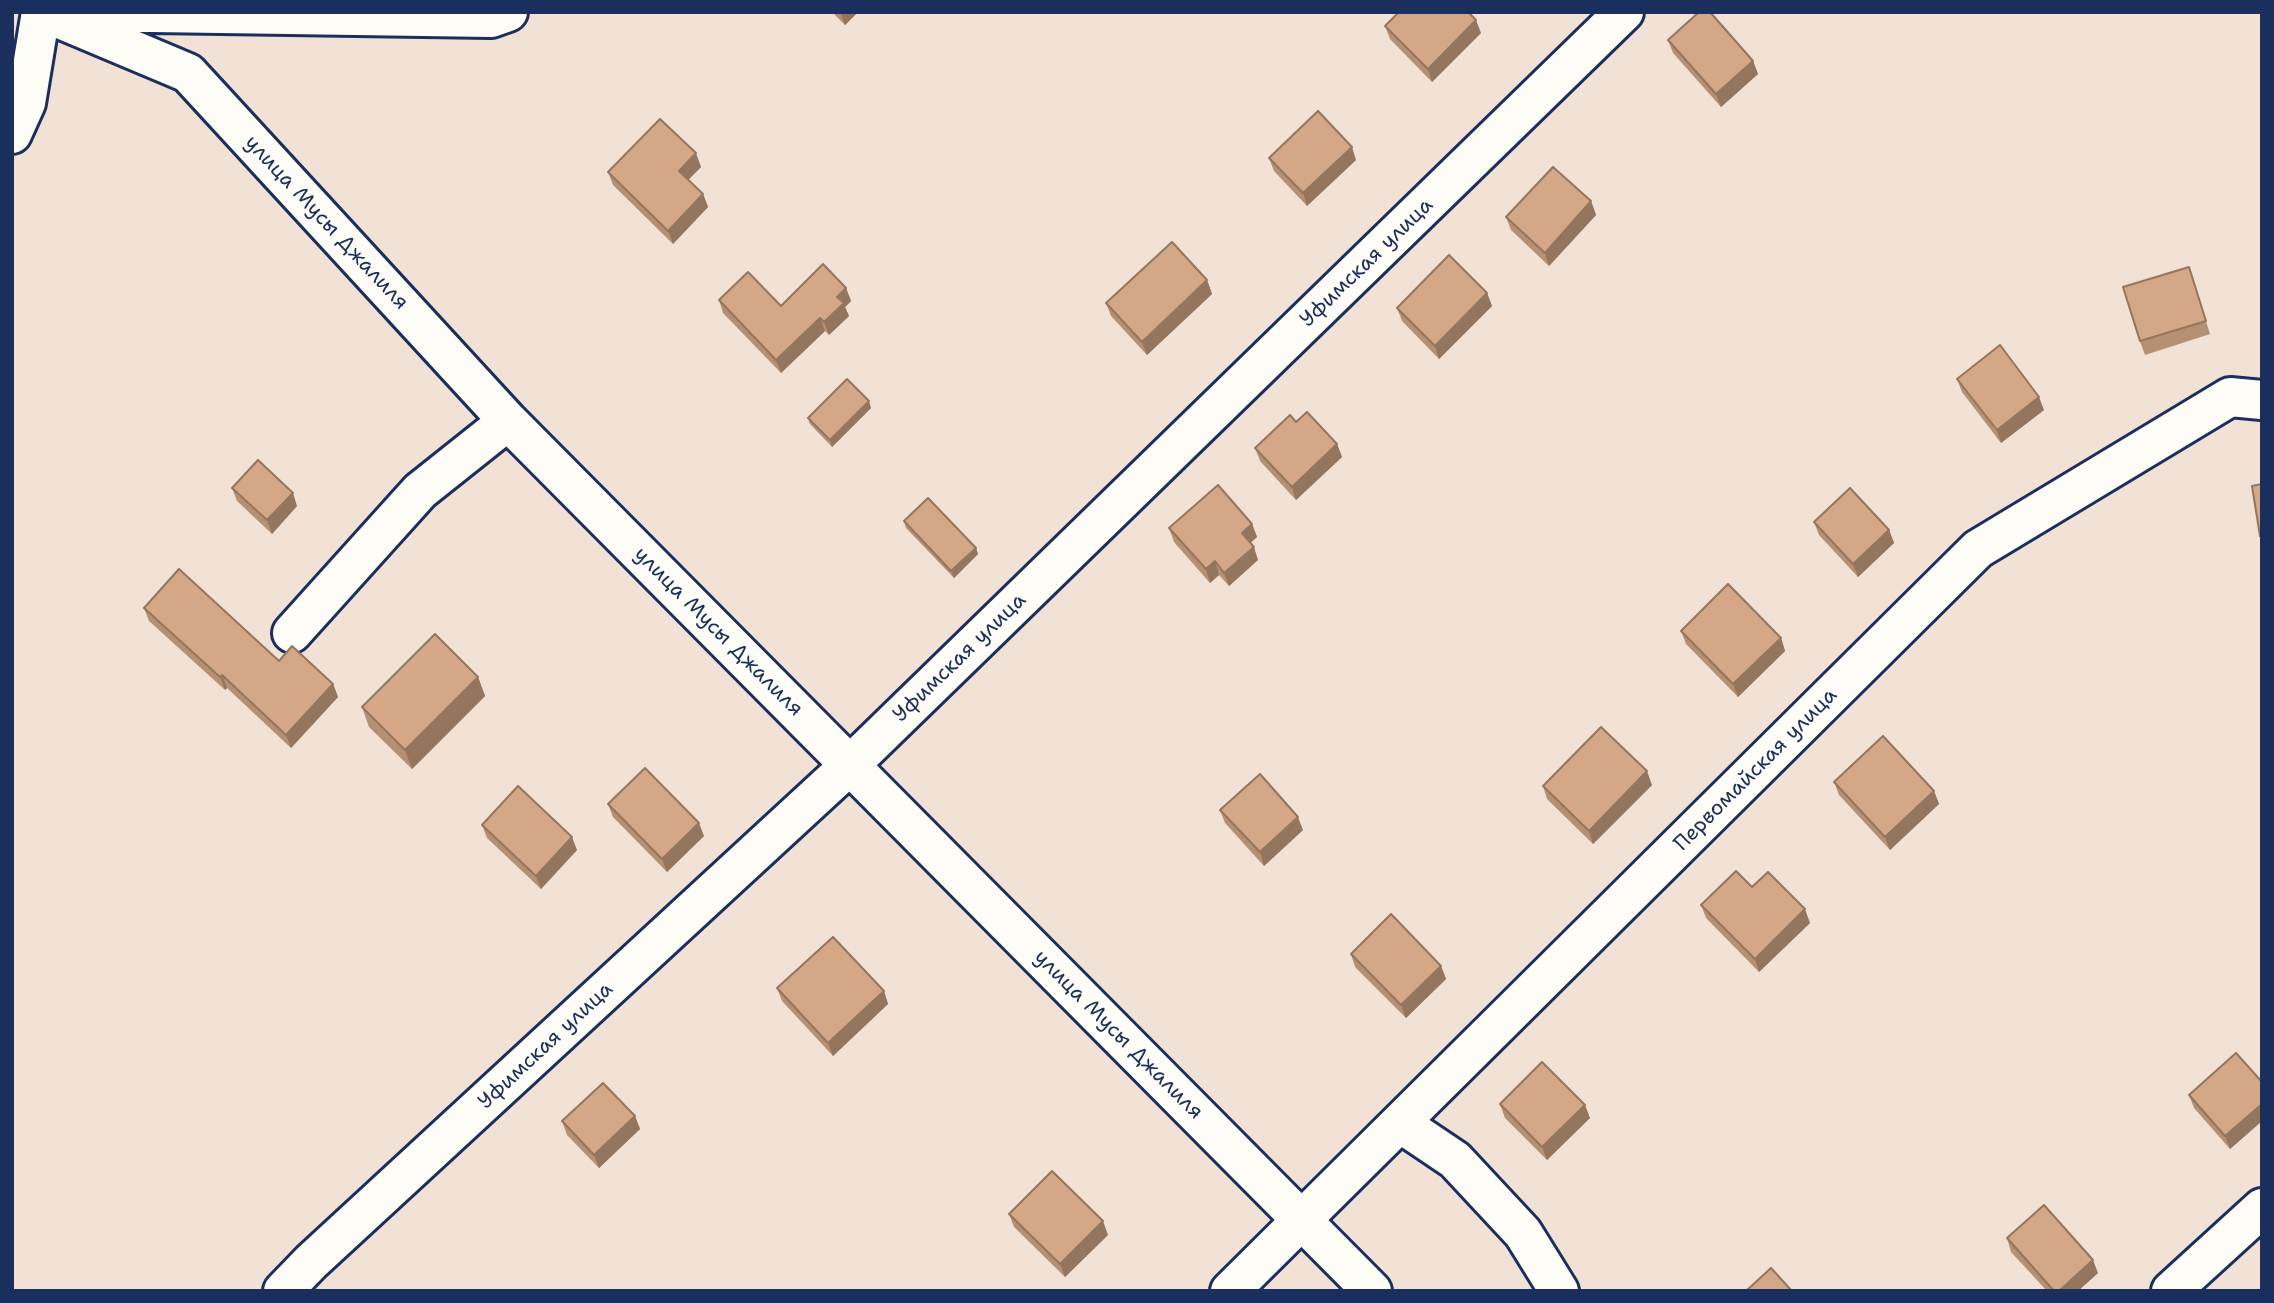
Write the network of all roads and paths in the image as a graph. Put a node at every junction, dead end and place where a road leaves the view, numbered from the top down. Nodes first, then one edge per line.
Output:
1 (42, 12) edge
2 (85, 12) edge
3 (508, 12) edge
4 (1624, 12) edge
5 (12, 134) edge
6 (2262, 400) edge
7 (508, 421) junction
8 (292, 633) dead end
9 (850, 765) junction
10 (1400, 1122) junction
11 (2262, 1208) edge
12 (1302, 1220) junction
13 (284, 1291) edge
14 (1230, 1291) edge
15 (1372, 1291) edge
16 (1559, 1291) edge
17 (2171, 1291) edge

1 - 5 street
1 - 7 street, улица Мусы Джалиля
2 - 3 street
4 - 9 street, Уфимская улица
6 - 10 street, Первомайская улица
7 - 8 street
7 - 9 street, улица Мусы Джалиля
9 - 12 street, улица Мусы Джалиля
9 - 13 street, Уфимская улица
10 - 12 street, Первомайская улица
10 - 16 street
11 - 17 street
12 - 14 street, Первомайская улица
12 - 15 street, улица Мусы Джалиля

